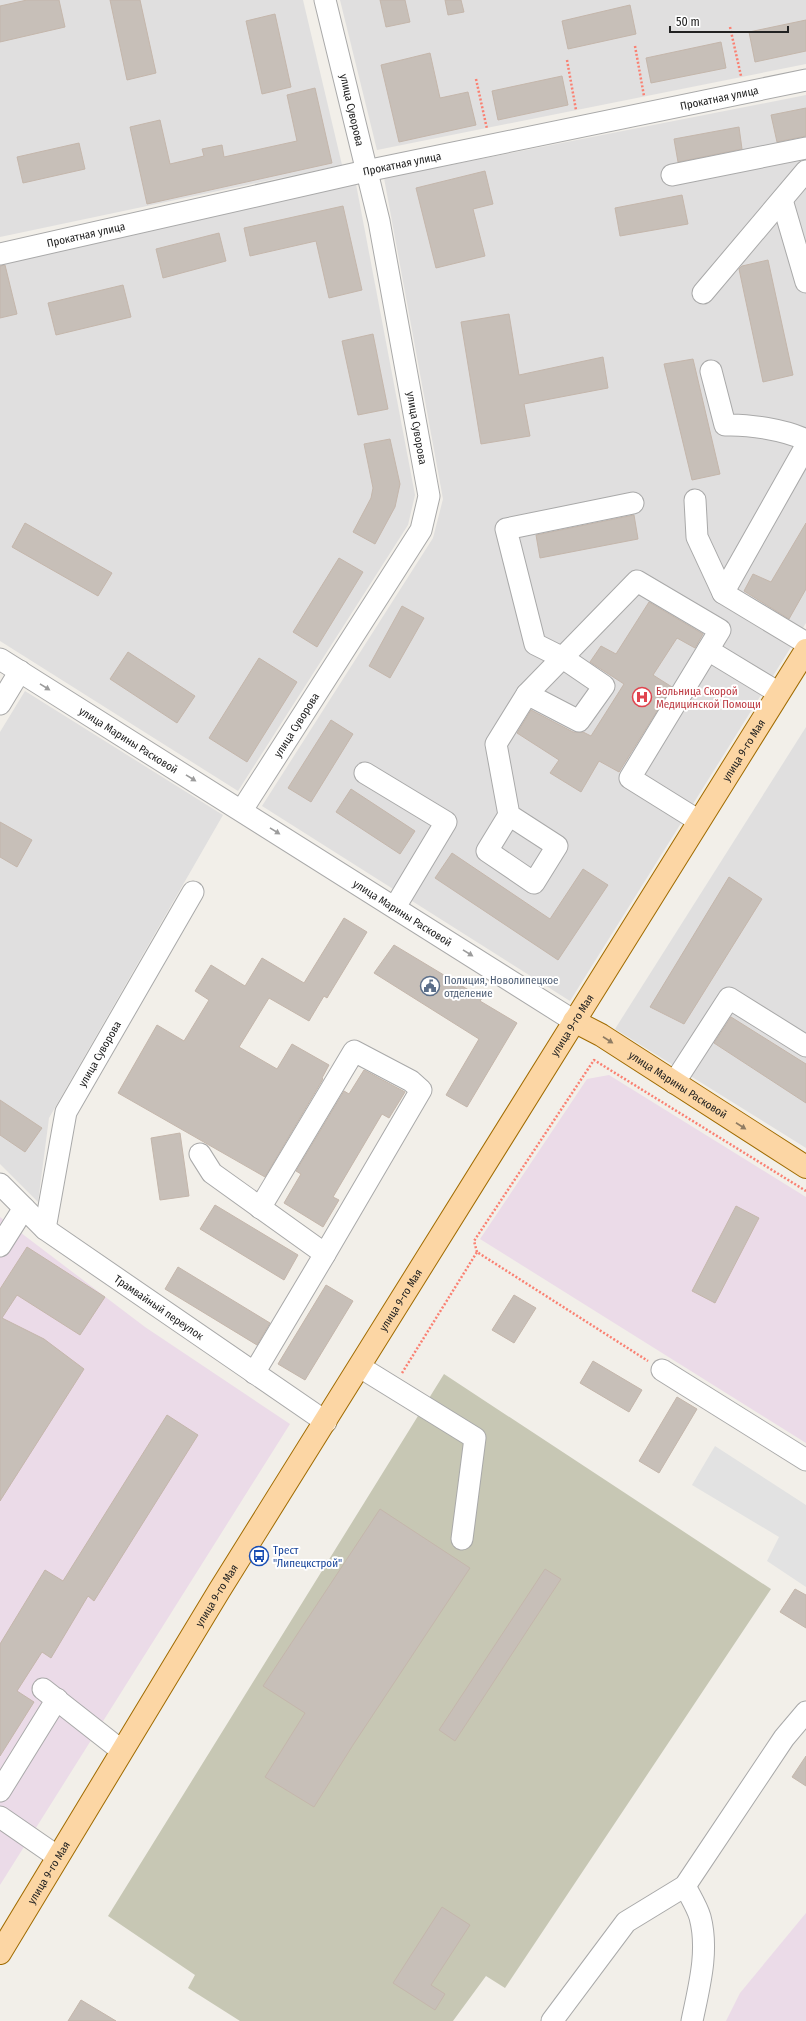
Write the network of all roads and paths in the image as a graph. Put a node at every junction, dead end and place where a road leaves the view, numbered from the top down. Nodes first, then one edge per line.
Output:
1 (325, 0) edge
2 (730, 27) dead end
3 (635, 46) dead end
4 (567, 60) dead end
5 (741, 77) dead end
6 (476, 79) dead end
7 (806, 80) edge
8 (646, 103) dead end
9 (578, 116) dead end
10 (488, 134) dead end
11 (806, 148) edge
12 (366, 171) junction
13 (806, 171) edge
14 (672, 175) dead end
15 (782, 200) junction
16 (0, 254) edge
17 (806, 282) edge
18 (703, 293) dead end
19 (711, 371) dead end
20 (806, 440) edge
21 (806, 446) edge
22 (695, 500) dead end
23 (633, 503) dead end
24 (723, 593) junction
25 (806, 643) edge
26 (708, 650) junction
27 (806, 650) edge
28 (0, 658) edge
29 (562, 658) junction
30 (20, 672) junction
31 (779, 693) junction
32 (527, 694) junction
33 (0, 704) edge
34 (365, 773) dead end
35 (242, 810) junction
36 (509, 815) dead end
37 (699, 821) junction
38 (193, 892) dead end
39 (395, 907) junction
40 (574, 1021) junction
41 (806, 1046) edge
42 (674, 1083) junction
43 (200, 1154) dead end
44 (806, 1167) edge
45 (0, 1184) edge
46 (806, 1191) edge
47 (24, 1208) junction
48 (260, 1208) junction
49 (45, 1229) junction
50 (0, 1246) edge
51 (477, 1252) junction
52 (325, 1254) junction
53 (360, 1367) junction
54 (662, 1370) joint
55 (254, 1373) junction
56 (393, 1387) junction
57 (326, 1422) junction
58 (806, 1460) edge
59 (462, 1539) dead end
60 (806, 1712) edge
61 (122, 1751) junction
62 (0, 1791) edge
63 (0, 1817) edge
64 (58, 1857) junction
65 (685, 1886) junction
66 (0, 1953) edge
67 (552, 2021) edge
68 (692, 2021) edge

1 - 12 street, улица Суворова
2 - 5 path
3 - 8 path
4 - 9 path
6 - 10 path
7 - 12 street, Прокатная улица
11 - 14 street
12 - 16 street, Прокатная улица
12 - 35 street, улица Суворова
13 - 15 street
15 - 17 street
15 - 18 street
19 - 20 street
21 - 24 street
22 - 24 street
23 - 29 street
24 - 25 street
26 - 29 street
26 - 31 street
26 - 37 street
27 - 31 main road, улица 9-го Мая
28 - 30 street, улица Марины Расковой
29 - 32 street
29 - 32 street
30 - 33 street
30 -> 35 street, улица Марины Расковой
31 - 37 main road, улица 9-го Мая
32 - 36 street
34 - 39 street
35 -> 39 street, улица Марины Расковой
37 - 40 main road, улица 9-го Мая
38 - 49 street, улица Суворова
39 -> 40 street, улица Марины Расковой
40 -> 42 main road, улица Марины Расковой
40 - 53 main road, улица 9-го Мая
41 - 42 street
42 -> 44 main road, улица Марины Расковой
43 - 48 street
45 - 47 street, Трамвайный переулок
46 - 51 path
47 - 49 street, Трамвайный переулок
47 - 50 street
48 - 52 street
48 - 52 street
49 - 55 street, Трамвайный переулок
51 - 54 path
51 - 56 path
52 - 55 street
53 - 56 street
53 - 57 main road, улица 9-го Мая
54 - 58 street
55 - 57 street, Трамвайный переулок
56 - 59 street
57 - 61 main road, улица 9-го Мая
60 - 65 street
61 - 62 street
61 - 64 main road, улица 9-го Мая
63 - 64 street
64 - 66 main road, улица 9-го Мая
65 - 67 street
65 - 68 street

